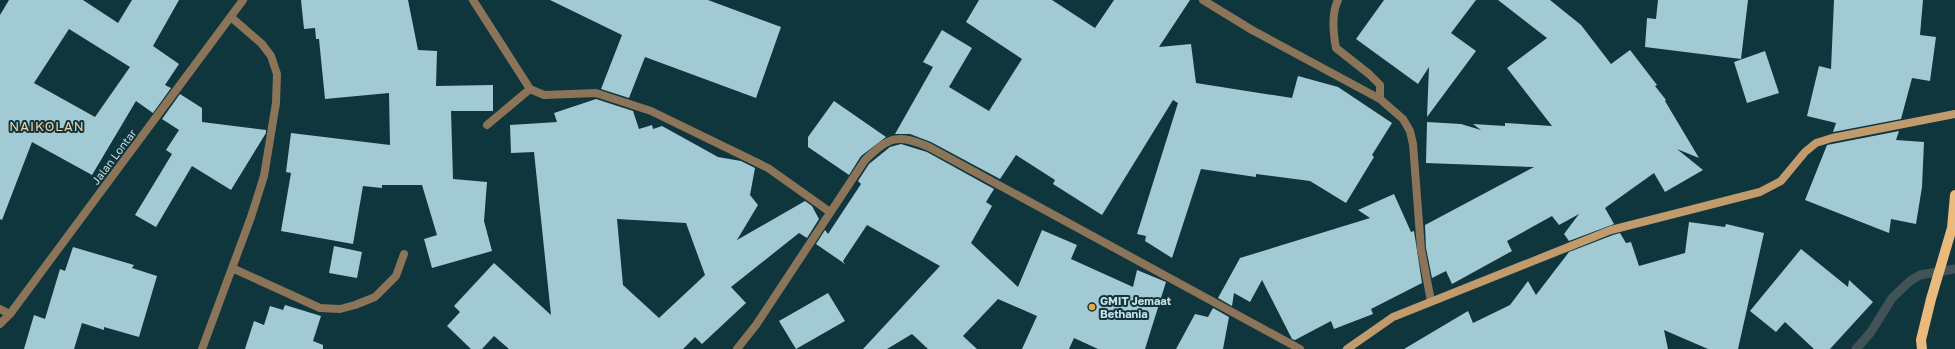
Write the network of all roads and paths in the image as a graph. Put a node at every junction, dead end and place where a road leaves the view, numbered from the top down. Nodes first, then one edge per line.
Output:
1 (243, 0) edge
2 (473, 0) edge
3 (1203, 0) edge
4 (1338, 0) edge
5 (232, 18) junction
6 (530, 89) junction
7 (1380, 99) junction
8 (1955, 114) edge
9 (487, 124) dead end
10 (1955, 195) edge
11 (830, 212) junction
12 (404, 254) dead end
13 (232, 268) junction
14 (1431, 300) junction
15 (0, 309) edge
16 (10, 314) junction
17 (0, 324) edge
18 (202, 349) edge
19 (737, 349) edge
20 (1300, 349) edge
21 (1347, 349) edge
22 (1922, 349) edge

1 - 5 street, Jalan Lontar
2 - 6 street
3 - 7 street
4 - 7 street
5 - 13 street
5 - 16 street, Jalan Lontar
6 - 9 street
6 - 11 street
7 - 14 street
8 - 14 street
10 - 22 main road
11 - 19 street
11 - 20 street
12 - 13 street
13 - 18 street
14 - 21 street
15 - 16 street
16 - 17 street, Jalan Lontar

